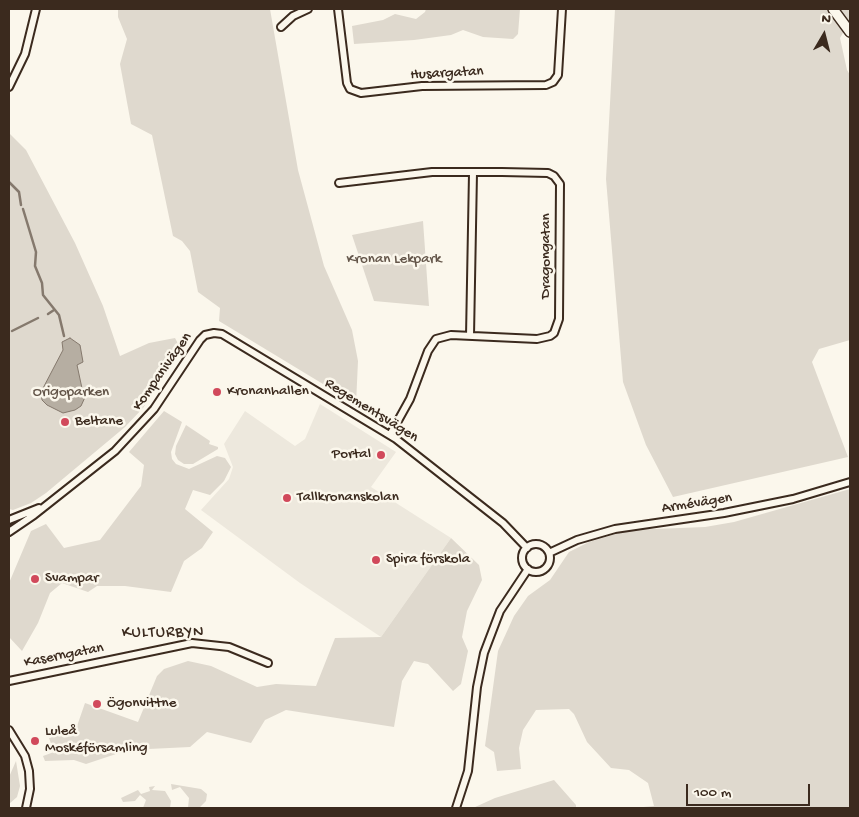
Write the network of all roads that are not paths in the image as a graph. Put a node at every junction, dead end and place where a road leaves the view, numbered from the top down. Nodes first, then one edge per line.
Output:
1 (36, 9) edge
2 (308, 9) edge
3 (338, 9) edge
4 (562, 9) edge
5 (833, 9) edge
6 (281, 27) dead end
7 (850, 32) edge
8 (9, 87) edge
9 (473, 172) junction
10 (339, 183) dead end
11 (214, 333) joint
12 (470, 336) junction
13 (390, 435) junction
14 (850, 482) edge
15 (43, 506) junction
16 (9, 520) edge
17 (9, 532) edge
18 (527, 548) junction
19 (549, 553) junction
20 (528, 569) junction
21 (268, 662) dead end
22 (9, 680) edge
23 (9, 730) edge
24 (26, 808) edge
25 (456, 808) edge

1 - 8 street
2 - 6 street
3 - 4 street, Husargatan
5 - 7 street
9 - 10 street, Dragongatan
9 - 12 street
9 - 12 street, Dragongatan
11 - 13 street, Regementsvägen
11 - 15 street, Kompanivägen
12 - 13 street, Dragongatan
13 - 18 street, Regementsvägen
14 - 19 street, Armévägen
15 - 16 street, Kompanivägen
15 - 17 street, Kompanivägen
18 - 19 street
18 - 20 street
19 - 20 street
20 - 25 street
21 - 22 street, Kaserngatan
23 - 24 street

